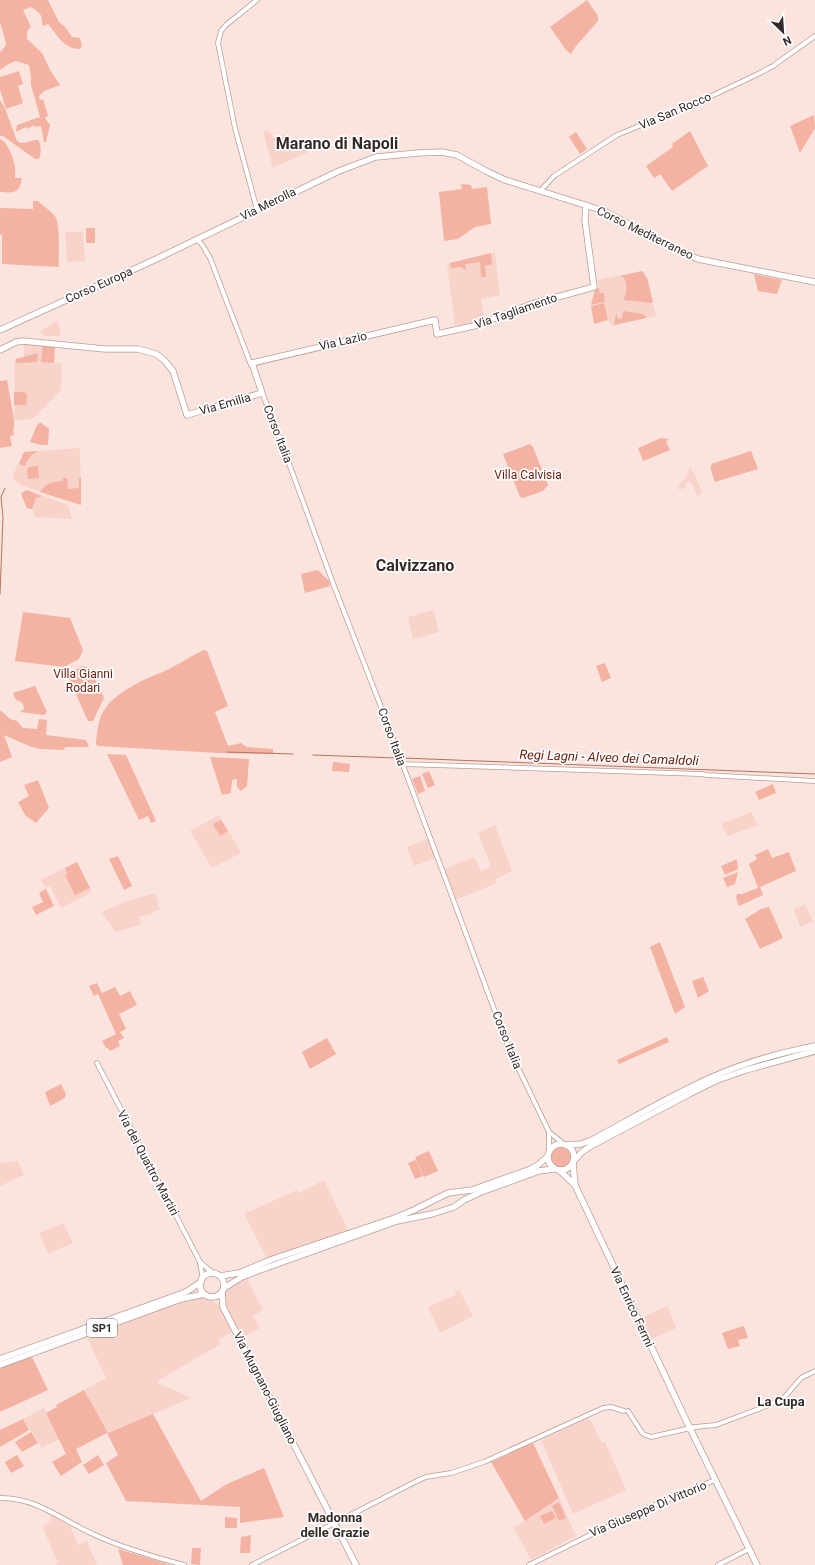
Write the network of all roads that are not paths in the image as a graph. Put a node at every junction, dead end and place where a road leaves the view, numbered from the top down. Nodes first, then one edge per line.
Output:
1 (257, 0) edge
2 (815, 36) edge
3 (506, 180) joint
4 (540, 191) junction
5 (586, 205) junction
6 (257, 210) junction
7 (198, 239) junction
8 (815, 282) edge
9 (435, 320) joint
10 (0, 330) edge
11 (0, 350) edge
12 (251, 361) junction
13 (262, 393) junction
14 (402, 764) junction
15 (815, 781) edge
16 (815, 1046) edge
17 (815, 1051) edge
18 (97, 1063) dead end
19 (549, 1132) junction
20 (565, 1145) junction
21 (549, 1154) junction
22 (573, 1163) junction
23 (557, 1170) junction
24 (575, 1185) junction
25 (453, 1193) junction
26 (457, 1204) junction
27 (422, 1206) junction
28 (424, 1216) junction
29 (200, 1262) junction
30 (213, 1273) junction
31 (220, 1276) junction
32 (202, 1280) junction
33 (223, 1290) junction
34 (204, 1294) junction
35 (210, 1297) junction
36 (223, 1307) junction
37 (0, 1359) edge
38 (0, 1365) edge
39 (815, 1371) edge
40 (690, 1428) junction
41 (715, 1480) junction
42 (0, 1498) edge
43 (336, 1524) junction
44 (749, 1550) junction
45 (184, 1565) edge
46 (252, 1565) edge
47 (356, 1565) edge
48 (529, 1565) edge
49 (718, 1565) edge
50 (757, 1565) edge

1 - 6 street
2 - 4 street, Via San Rocco
3 - 4 main road, Corso Mediterraneo
3 - 6 main road, Via Merolla
4 - 5 main road, Corso Mediterraneo
5 - 8 main road, Corso Mediterraneo
5 - 9 main road, Via Tagliamento
6 - 7 main road, Via Merolla
7 - 10 main road, Corso Europa
7 - 12 street, Corso Italia
9 - 12 main road, Via Lazio
11 - 13 main road, Via Emilia
12 - 13 main road, Corso Italia
13 - 14 street, Corso Italia
14 - 15 street
14 - 19 street, Corso Italia
16 - 20 main road
17 - 22 main road
18 - 29 street, Via dei Quattro Martiri
19 - 20 street
19 - 21 street
20 - 21 main road
20 - 22 main road
21 - 23 main road
21 - 25 main road
22 - 23 main road
22 - 24 main road, Via Enrico Fermi
23 - 24 main road, Via Enrico Fermi
23 - 26 main road
24 - 40 main road, Via Enrico Fermi
25 - 26 main road
25 - 27 main road
26 - 28 main road
27 - 28 main road
27 - 31 main road
28 - 33 main road
29 - 30 street, Via dei Quattro Martiri
29 - 32 street, Via dei Quattro Martiri
30 - 31 main road
30 - 32 main road
31 - 33 main road
32 - 34 main road
32 - 37 main road, SP1
33 - 35 main road
33 - 36 main road, Via Mugnano-Giugliano
34 - 35 main road
34 - 38 main road, SP1
35 - 36 main road, Via Mugnano-Giugliano
36 - 43 main road, Via Mugnano-Giugliano
39 - 40 street
40 - 41 main road, Via Enrico Fermi
40 - 43 street
41 - 44 main road, Via Enrico Fermi
41 - 48 street, Via Giuseppe Di Vittorio
42 - 45 street
43 - 46 street
43 - 47 main road, Via Mugnano-Giugliano
44 - 49 street
44 - 50 main road, Via Enrico Fermi

